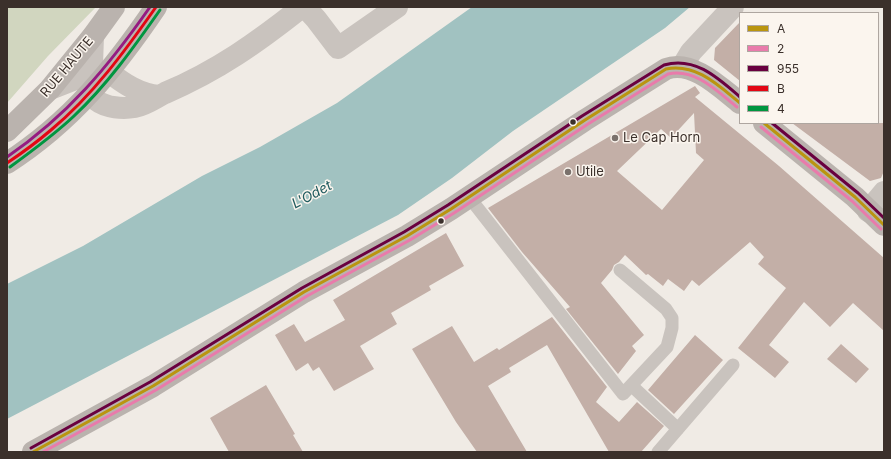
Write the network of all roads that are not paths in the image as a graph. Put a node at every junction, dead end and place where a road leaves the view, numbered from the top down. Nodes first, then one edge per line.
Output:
1 (114, 7) edge
2 (156, 7) edge
3 (303, 7) edge
4 (397, 7) edge
5 (734, 7) edge
6 (93, 36) junction
7 (682, 67) junction
8 (97, 80) junction
9 (50, 89) junction
10 (159, 96) junction
11 (739, 102) edge
12 (765, 124) edge
13 (12, 127) edge
14 (7, 163) edge
15 (884, 192) edge
16 (469, 197) junction
17 (868, 211) junction
18 (884, 225) edge
19 (620, 270) dead end
20 (733, 365) dead end
21 (632, 386) junction
22 (678, 429) junction
23 (33, 452) edge
24 (658, 452) edge

1 - 6 main road, RUE HAUTE
2 - 8 main road
3 - 4 street
3 - 10 street
5 - 7 street
6 - 8 street
6 - 9 main road, RUE HAUTE
7 - 11 main road
7 - 16 main road
8 - 9 street
8 - 10 street
8 - 10 street
8 - 14 main road
9 - 13 main road, RUE HAUTE
12 - 17 main road
15 - 17 street
16 - 21 lane
16 - 23 main road
17 - 18 main road
19 - 21 lane
20 - 22 lane
21 - 22 lane
22 - 24 lane

